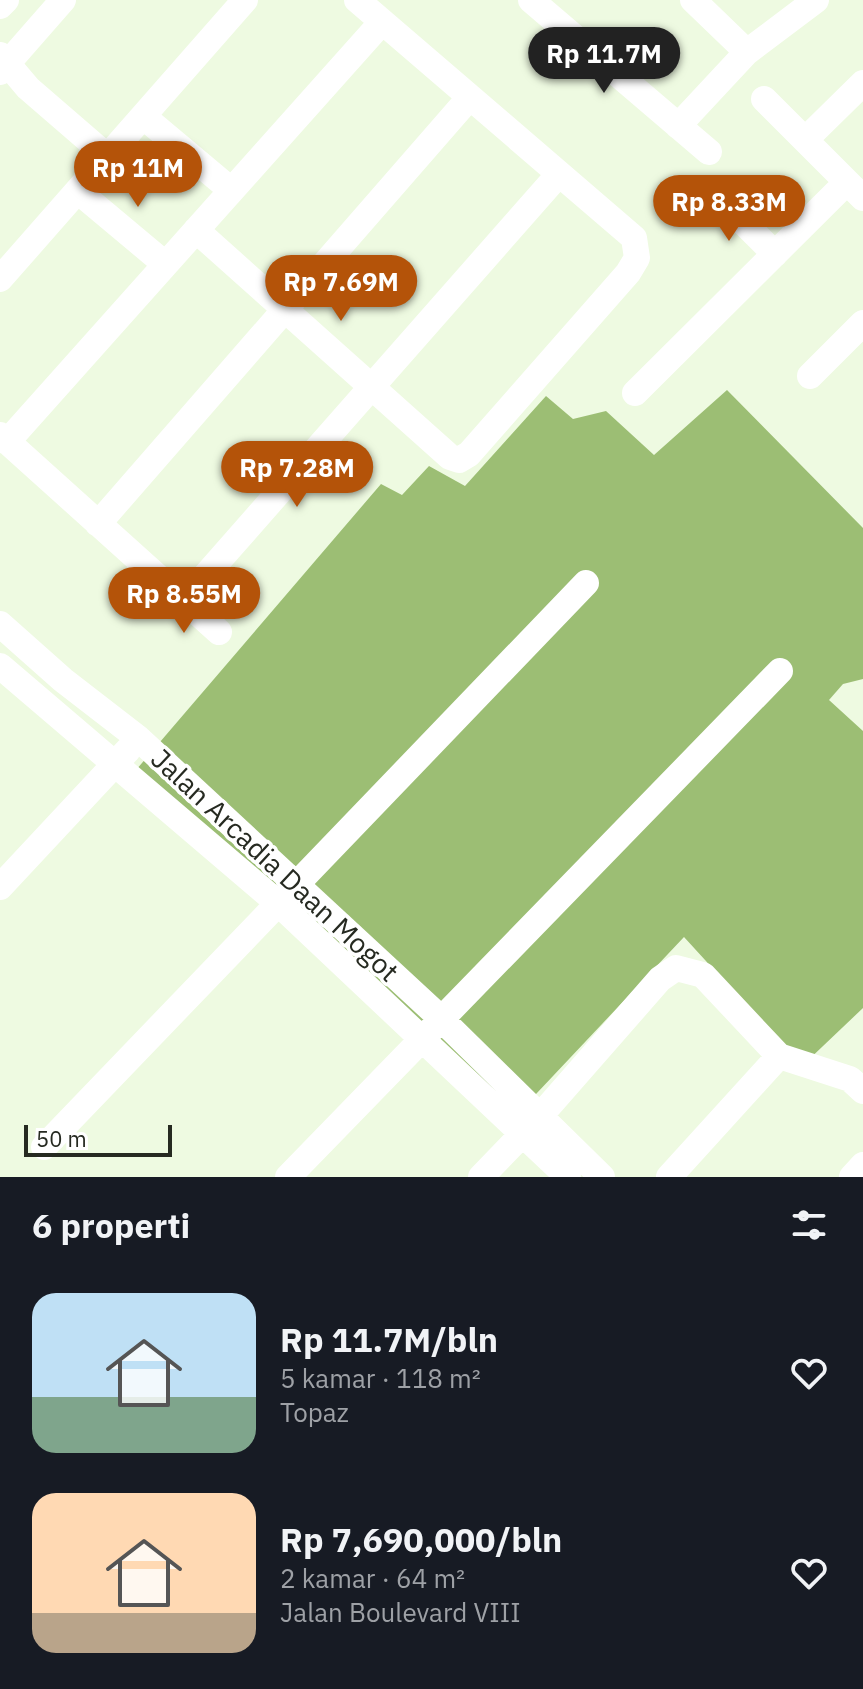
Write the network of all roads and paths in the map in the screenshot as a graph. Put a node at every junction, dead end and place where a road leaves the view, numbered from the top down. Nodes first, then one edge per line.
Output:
1 (6, 0) edge
2 (63, 0) edge
3 (245, 0) edge
4 (357, 0) edge
5 (693, 0) edge
6 (816, 0) edge
7 (545, 4) edge
8 (0, 6) edge
9 (382, 22) junction
10 (747, 52) junction
11 (3, 63) edge
12 (863, 83) edge
13 (470, 97) junction
14 (764, 99) dead end
15 (144, 117) junction
16 (678, 126) junction
17 (805, 140) junction
18 (114, 152) junction
19 (709, 152) dead end
20 (559, 174) junction
21 (231, 190) junction
22 (855, 190) edge
23 (79, 192) junction
24 (719, 198) dead end
25 (196, 230) junction
26 (775, 254) junction
27 (165, 264) junction
28 (0, 279) edge
29 (287, 308) junction
30 (863, 323) edge
31 (810, 376) dead end
32 (372, 385) junction
33 (635, 393) dead end
34 (4, 438) edge
35 (98, 524) junction
36 (586, 583) dead end
37 (184, 600) junction
38 (0, 624) edge
39 (219, 632) dead end
40 (0, 666) edge
41 (780, 671) dead end
42 (138, 738) junction
43 (115, 763) junction
44 (0, 887) edge
45 (287, 894) junction
46 (442, 1020) junction
47 (423, 1039) junction
48 (779, 1056) junction
49 (863, 1091) edge
50 (541, 1115) junction
51 (520, 1134) junction
52 (44, 1147) dead end
53 (863, 1165) edge
54 (288, 1177) edge
55 (481, 1177) edge
56 (568, 1177) edge
57 (602, 1177) edge
58 (669, 1177) edge
59 (852, 1177) edge

1 - 8 street
2 - 11 street
3 - 15 street
4 - 9 street
5 - 10 street
6 - 10 street
7 - 16 street
9 - 13 street
9 - 21 street
10 - 16 street
11 - 18 street
12 - 17 street
13 - 20 street
13 - 29 street
14 - 17 street
15 - 18 street
15 - 21 street
16 - 19 street
17 - 22 street
18 - 23 street
20 - 32 street
20 - 32 street
21 - 25 street
22 - 26 street
23 - 27 street
23 - 28 street
24 - 26 street
25 - 27 street
25 - 29 street
26 - 33 street
27 - 34 street
29 - 32 street
29 - 35 street
30 - 31 street
32 - 37 street
34 - 35 street
35 - 37 street
36 - 45 street
37 - 39 street
38 - 42 street, Jalan Arcadia Daan Mogot
40 - 43 street, Jalan Arcadia Daan Mogot
41 - 46 street
42 - 43 street
42 - 45 street, Jalan Arcadia Daan Mogot
43 - 44 street
43 - 45 street, Jalan Arcadia Daan Mogot
45 - 46 street, Jalan Arcadia Daan Mogot
45 - 47 street, Jalan Arcadia Daan Mogot
45 - 52 street
46 - 47 street
46 - 50 street, Jalan Arcadia Daan Mogot
47 - 51 street, Jalan Arcadia Daan Mogot
47 - 54 street
48 - 49 street
48 - 50 street
48 - 58 street
50 - 51 street
50 - 57 street, Jalan Arcadia Daan Mogot
51 - 55 street
51 - 56 street, Jalan Arcadia Daan Mogot
53 - 59 street

